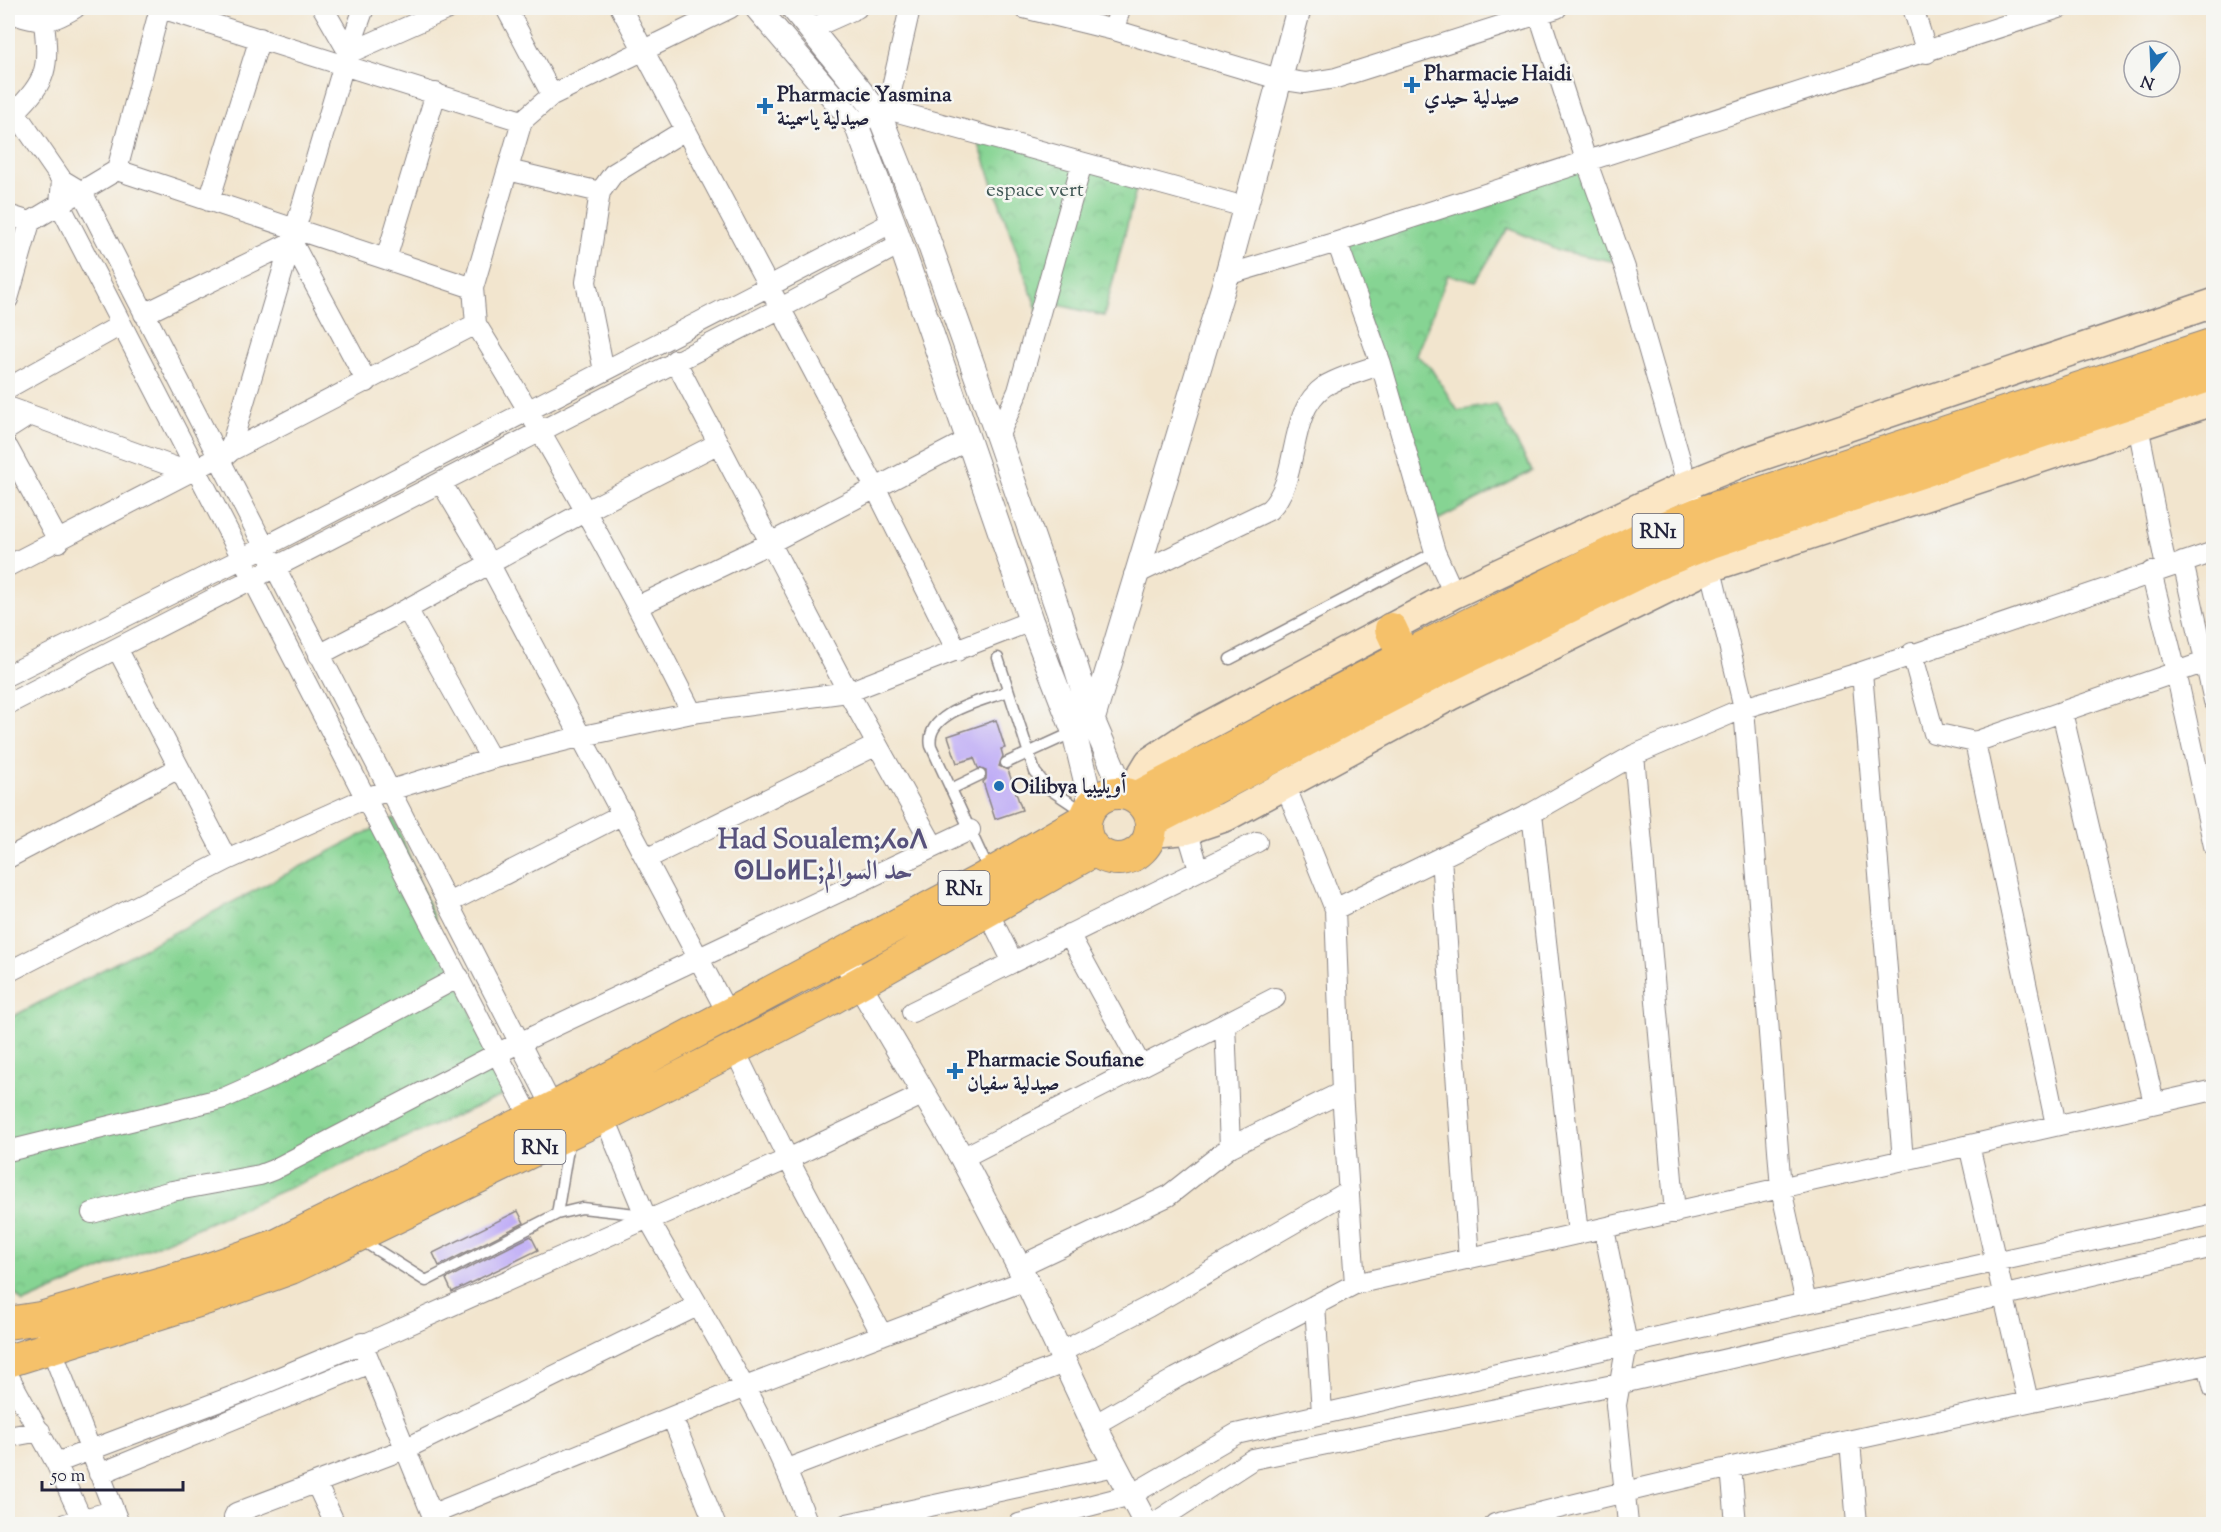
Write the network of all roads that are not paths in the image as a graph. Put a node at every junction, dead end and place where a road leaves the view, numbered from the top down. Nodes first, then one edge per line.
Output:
1 (75, 8) edge
2 (161, 8) edge
3 (323, 8) edge
4 (364, 8) edge
5 (450, 8) edge
6 (506, 8) edge
7 (621, 8) edge
8 (730, 8) edge
9 (758, 8) edge
10 (793, 8) edge
11 (857, 8) edge
12 (910, 8) edge
13 (1024, 8) edge
14 (1120, 8) edge
15 (1299, 8) edge
16 (1913, 8) edge
17 (2059, 8) edge
18 (1544, 9) edge
19 (8, 12) edge
20 (44, 22) junction
21 (810, 29) junction
22 (1114, 30) junction
23 (260, 38) junction
24 (643, 50) junction
25 (1927, 52) junction
26 (346, 58) junction
27 (1278, 79) junction
28 (436, 93) junction
29 (552, 95) junction
30 (11, 109) edge
31 (883, 112) junction
32 (522, 121) junction
33 (856, 124) junction
34 (685, 130) junction
35 (1586, 160) junction
36 (1082, 163) junction
37 (117, 170) junction
38 (508, 170) junction
39 (62, 180) junction
40 (82, 192) junction
41 (600, 192) junction
42 (209, 201) junction
43 (60, 205) junction
44 (1245, 207) junction
45 (8, 215) edge
46 (30, 222) junction
47 (897, 233) junction
48 (294, 236) junction
49 (1337, 242) junction
50 (386, 260) junction
51 (1227, 275) junction
52 (473, 288) junction
53 (768, 288) junction
54 (8, 298) edge
55 (2214, 303) edge
56 (779, 309) junction
57 (144, 314) junction
58 (476, 324) junction
59 (121, 325) junction
60 (2214, 344) edge
61 (675, 360) junction
62 (1381, 364) junction
63 (604, 371) junction
64 (2214, 374) edge
65 (367, 382) junction
66 (8, 388) edge
67 (2214, 400) edge
68 (8, 407) edge
69 (528, 408) junction
70 (30, 415) junction
71 (2138, 426) junction
72 (8, 429) edge
73 (541, 430) junction
74 (998, 437) junction
75 (968, 440) junction
76 (717, 444) junction
77 (8, 448) edge
78 (223, 456) junction
79 (194, 472) junction
80 (441, 482) junction
81 (1687, 484) junction
82 (875, 488) junction
83 (584, 512) junction
84 (1697, 514) junction
85 (59, 542) junction
86 (772, 542) junction
87 (262, 548) junction
88 (1435, 552) junction
89 (2214, 552) edge
90 (1708, 556) junction
91 (240, 559) junction
92 (489, 562) junction
93 (8, 566) edge
94 (2167, 567) junction
95 (272, 568) junction
96 (1134, 575) junction
97 (251, 579) junction
98 (1454, 594) junction
99 (638, 606) junction
100 (407, 609) junction
101 (1031, 621) junction
102 (1391, 629) junction
103 (118, 650) junction
104 (957, 651) junction
105 (1912, 653) junction
106 (319, 655) junction
107 (1404, 657) junction
108 (998, 658) dead end
109 (1230, 659) dead end
110 (2209, 661) edge
111 (1862, 672) junction
112 (2176, 672) junction
113 (8, 675) edge
114 (1008, 691) junction
115 (848, 692) junction
116 (2214, 701) edge
117 (8, 704) edge
118 (1744, 708) junction
119 (2062, 712) junction
120 (692, 713) junction
121 (1084, 727) junction
122 (583, 736) junction
123 (1975, 742) junction
124 (877, 746) junction
125 (1028, 754) junction
126 (1634, 755) junction
127 (491, 759) junction
128 (1006, 764) dead end
129 (179, 768) junction
130 (980, 776) dead end
131 (1285, 785) junction
132 (951, 789) junction
133 (391, 790) junction
134 (368, 798) junction
135 (1138, 808) junction
136 (1532, 813) junction
137 (623, 814) junction
138 (1087, 815) junction
139 (970, 830) junction
140 (1187, 830) junction
141 (1257, 842) dead end
142 (2214, 846) edge
143 (934, 847) junction
144 (1095, 850) junction
145 (1441, 857) junction
146 (8, 858) edge
147 (646, 859) junction
148 (227, 860) junction
149 (1198, 870) junction
150 (991, 874) junction
151 (448, 903) junction
152 (1335, 909) junction
153 (987, 910) junction
154 (1069, 934) junction
155 (841, 953) junction
156 (698, 959) junction
157 (1013, 962) junction
158 (8, 972) edge
159 (459, 977) junction
160 (860, 984) junction
161 (1275, 999) dead end
162 (912, 1012) dead end
163 (729, 1016) junction
164 (1225, 1024) junction
165 (520, 1043) junction
166 (734, 1048) junction
167 (498, 1053) junction
168 (1141, 1066) junction
169 (2214, 1090) edge
170 (1342, 1092) junction
171 (924, 1094) junction
172 (2154, 1103) junction
173 (604, 1116) junction
174 (552, 1120) junction
175 (2056, 1125) junction
176 (1969, 1145) junction
177 (1230, 1147) junction
178 (8, 1151) edge
179 (962, 1158) junction
180 (788, 1160) junction
181 (1903, 1160) junction
182 (1780, 1189) junction
183 (1349, 1191) junction
184 (92, 1213) dead end
185 (1676, 1213) junction
186 (557, 1214) junction
187 (2214, 1214) edge
188 (647, 1217) junction
189 (1604, 1229) junction
190 (1578, 1234) junction
191 (355, 1237) junction
192 (2214, 1247) edge
193 (1469, 1259) junction
194 (1994, 1262) junction
195 (1022, 1274) junction
196 (1355, 1284) junction
197 (2002, 1296) junction
198 (1806, 1303) junction
199 (1315, 1305) junction
200 (697, 1306) junction
201 (21, 1317) edge
202 (882, 1335) junction
203 (1627, 1344) junction
204 (50, 1348) junction
205 (365, 1350) junction
206 (1062, 1357) junction
207 (8, 1361) edge
208 (2211, 1364) edge
209 (8, 1375) edge
210 (1618, 1384) junction
211 (745, 1387) junction
212 (2214, 1389) edge
213 (244, 1392) junction
214 (2028, 1401) junction
215 (253, 1411) junction
216 (1322, 1413) junction
217 (672, 1417) junction
218 (1094, 1425) junction
219 (40, 1431) junction
220 (8, 1437) edge
221 (1850, 1441) junction
222 (89, 1449) junction
223 (405, 1449) junction
224 (56, 1462) junction
225 (1115, 1466) junction
226 (1731, 1467) junction
227 (787, 1469) junction
228 (99, 1474) junction
229 (316, 1483) junction
230 (1626, 1491) junction
231 (1131, 1495) junction
232 (116, 1518) edge
233 (435, 1519) edge
234 (1516, 1522) edge
235 (77, 1523) edge
236 (236, 1524) edge
237 (335, 1524) edge
238 (715, 1524) edge
239 (808, 1524) edge
240 (848, 1524) edge
241 (1018, 1524) edge
242 (1146, 1524) edge
243 (1153, 1524) edge
244 (1495, 1524) edge
245 (1628, 1524) edge
246 (1736, 1524) edge
247 (1857, 1524) edge

1 - 20 street
2 - 23 street
2 - 37 street
3 - 26 street
4 - 26 street
5 - 26 street
6 - 29 street
7 - 24 street
8 - 24 street
9 - 33 street
10 - 21 street
11 - 21 street
12 - 31 street
13 - 22 street
14 - 22 street
15 - 27 street
16 - 25 street
17 - 25 street
18 - 27 street
18 - 35 street
19 - 20 street
20 - 30 street
21 - 31 street
22 - 27 street
23 - 26 street
23 - 42 street
24 - 29 street
24 - 34 street
25 - 35 street
26 - 28 street
26 - 48 street
27 - 44 street
28 - 32 street
28 - 50 street
29 - 32 street
30 - 39 street
31 - 33 street
31 - 36 street
31 - 74 street
32 - 38 street
33 - 47 street
34 - 41 street
34 - 53 street
35 - 49 street
35 - 81 street
36 - 44 street
36 - 74 street
37 - 40 street
37 - 42 street
38 - 41 street
38 - 52 street
39 - 40 street
39 - 43 street
40 - 43 street
40 - 57 street
41 - 63 street
42 - 48 street
43 - 46 street
43 - 59 street
44 - 51 street
45 - 46 street
46 - 54 street
47 - 53 street
47 - 56 street
47 - 75 street
48 - 50 street
48 - 57 street
48 - 65 street
48 - 78 street
49 - 51 street
49 - 62 street
50 - 52 street
51 - 96 street
52 - 58 street
53 - 56 street
53 - 63 street
55 - 81 main road
56 - 61 street
56 - 82 street
57 - 78 street
58 - 65 street
58 - 69 street
59 - 66 street
59 - 79 street
60 - 84 main road, RN1
61 - 73 street
61 - 76 street
62 - 88 street
62 - 96 street
63 - 69 street
64 - 90 main road, RN1
65 - 78 street
67 - 71 main road
68 - 70 street
69 - 73 street
69 - 87 street
70 - 72 street
70 - 79 street
71 - 90 main road
71 - 94 street
73 - 80 street
73 - 83 street
74 - 121 street
75 - 82 street
75 - 101 street
76 - 83 street
76 - 86 street
77 - 85 street
78 - 79 street
78 - 87 street
79 - 85 street
79 - 91 street
80 - 92 street
80 - 95 street
81 - 84 street
81 - 98 main road
82 - 86 street
82 - 104 street
83 - 92 street
83 - 99 street
84 - 90 street
84 - 107 main road, RN1
85 - 93 street
86 - 99 street
86 - 115 street
87 - 91 street
87 - 95 street
88 - 98 street
88 - 109 lane
89 - 94 street
90 - 118 street
90 - 131 main road
90 - 135 main road, RN1
91 - 97 street
91 - 113 street
92 - 100 street
92 - 122 street
94 - 105 street
94 - 110 street
94 - 112 street
95 - 97 street
95 - 106 street
96 - 121 street
97 - 103 street
97 - 134 street
98 - 102 main road
99 - 120 street
100 - 106 street
100 - 127 street
101 - 104 street
101 - 121 street
102 - 107 main road
102 - 135 main road
103 - 117 street
103 - 129 street
104 - 115 street
105 - 111 street
105 - 123 street
106 - 133 street
107 - 135 main road, RN1
108 - 114 lane
110 - 112 street
110 - 116 street
111 - 118 street
111 - 181 street
112 - 119 street
112 - 142 street
114 - 125 lane
114 - 132 lane
115 - 120 street
115 - 124 street
118 - 126 street
118 - 182 street
119 - 123 street
119 - 172 street
120 - 122 street
121 - 125 lane
121 - 135 street
121 - 138 street
122 - 127 street
122 - 137 street
123 - 175 street
124 - 143 street
124 - 147 street
125 - 128 lane
125 - 138 lane
126 - 136 street
126 - 185 street
127 - 133 street
129 - 146 street
129 - 148 street
130 - 132 lane
131 - 140 main road
131 - 152 street
132 - 139 lane
133 - 134 street
133 - 151 street
134 - 148 street
134 - 159 street
135 - 138 main road, RN1
135 - 140 main road
135 - 144 main road, RN1
136 - 145 street
136 - 190 street
137 - 147 street
137 - 151 street
138 - 144 main road
138 - 150 main road, RN1
139 - 143 street
139 - 150 lane
140 - 149 street
141 - 149 street
143 - 156 street
144 - 153 main road, RN1
145 - 152 street
145 - 193 street
147 - 156 street
148 - 158 street
149 - 154 street
150 - 155 main road, RN1
151 - 165 street
152 - 170 street
153 - 157 street
153 - 160 main road, RN1
154 - 157 street
154 - 168 street
155 - 160 street
155 - 163 main road, RN1
156 - 163 street
156 - 165 street
157 - 162 street
159 - 167 street
159 - 178 street
160 - 166 main road, RN1
160 - 171 street
161 - 164 street
163 - 174 main road, RN1
164 - 168 street
164 - 177 street
165 - 167 street
165 - 174 street
166 - 173 main road, RN1
166 - 180 street
167 - 174 street
167 - 184 street
168 - 179 street
169 - 172 street
170 - 177 street
170 - 183 street
171 - 179 street
171 - 180 street
172 - 175 street
173 - 174 main road, RN1
173 - 188 street
174 - 186 lane
174 - 191 main road, RN1
174 - 201 main road, RN1
175 - 176 street
176 - 181 street
176 - 194 street
177 - 195 street
179 - 195 street
180 - 188 street
180 - 202 street
181 - 182 street
182 - 185 street
182 - 198 street
183 - 196 street
183 - 206 street
185 - 189 street
186 - 188 lane
186 - 191 lane
187 - 194 street
188 - 200 street
188 - 205 street
189 - 190 street
189 - 203 street
190 - 193 street
191 - 204 main road, RN1
192 - 197 street
193 - 196 street
194 - 197 street
194 - 198 street
195 - 202 street
195 - 206 street
196 - 199 street
197 - 210 street
197 - 214 street
198 - 203 street
199 - 216 street
199 - 218 street
200 - 211 street
200 - 223 street
201 - 204 street
202 - 211 street
203 - 210 street
203 - 216 street
204 - 207 main road, RN1
204 - 222 street
205 - 213 street
205 - 215 street
205 - 223 street
206 - 218 street
206 - 227 street
208 - 212 street
208 - 214 street
209 - 219 street
210 - 230 street
210 - 243 street
211 - 217 street
211 - 227 street
213 - 215 street
213 - 222 street
214 - 221 street
215 - 228 street
216 - 231 street
217 - 233 street
217 - 238 street
218 - 225 street
219 - 220 street
219 - 224 street
221 - 226 street
221 - 247 street
222 - 224 street
222 - 228 street
223 - 229 street
223 - 233 street
224 - 235 street
225 - 231 street
225 - 240 street
226 - 230 street
226 - 246 street
227 - 239 street
228 - 232 street
229 - 236 street
229 - 237 street
230 - 234 street
230 - 245 street
231 - 241 street
231 - 242 street
232 - 235 street
234 - 244 street

